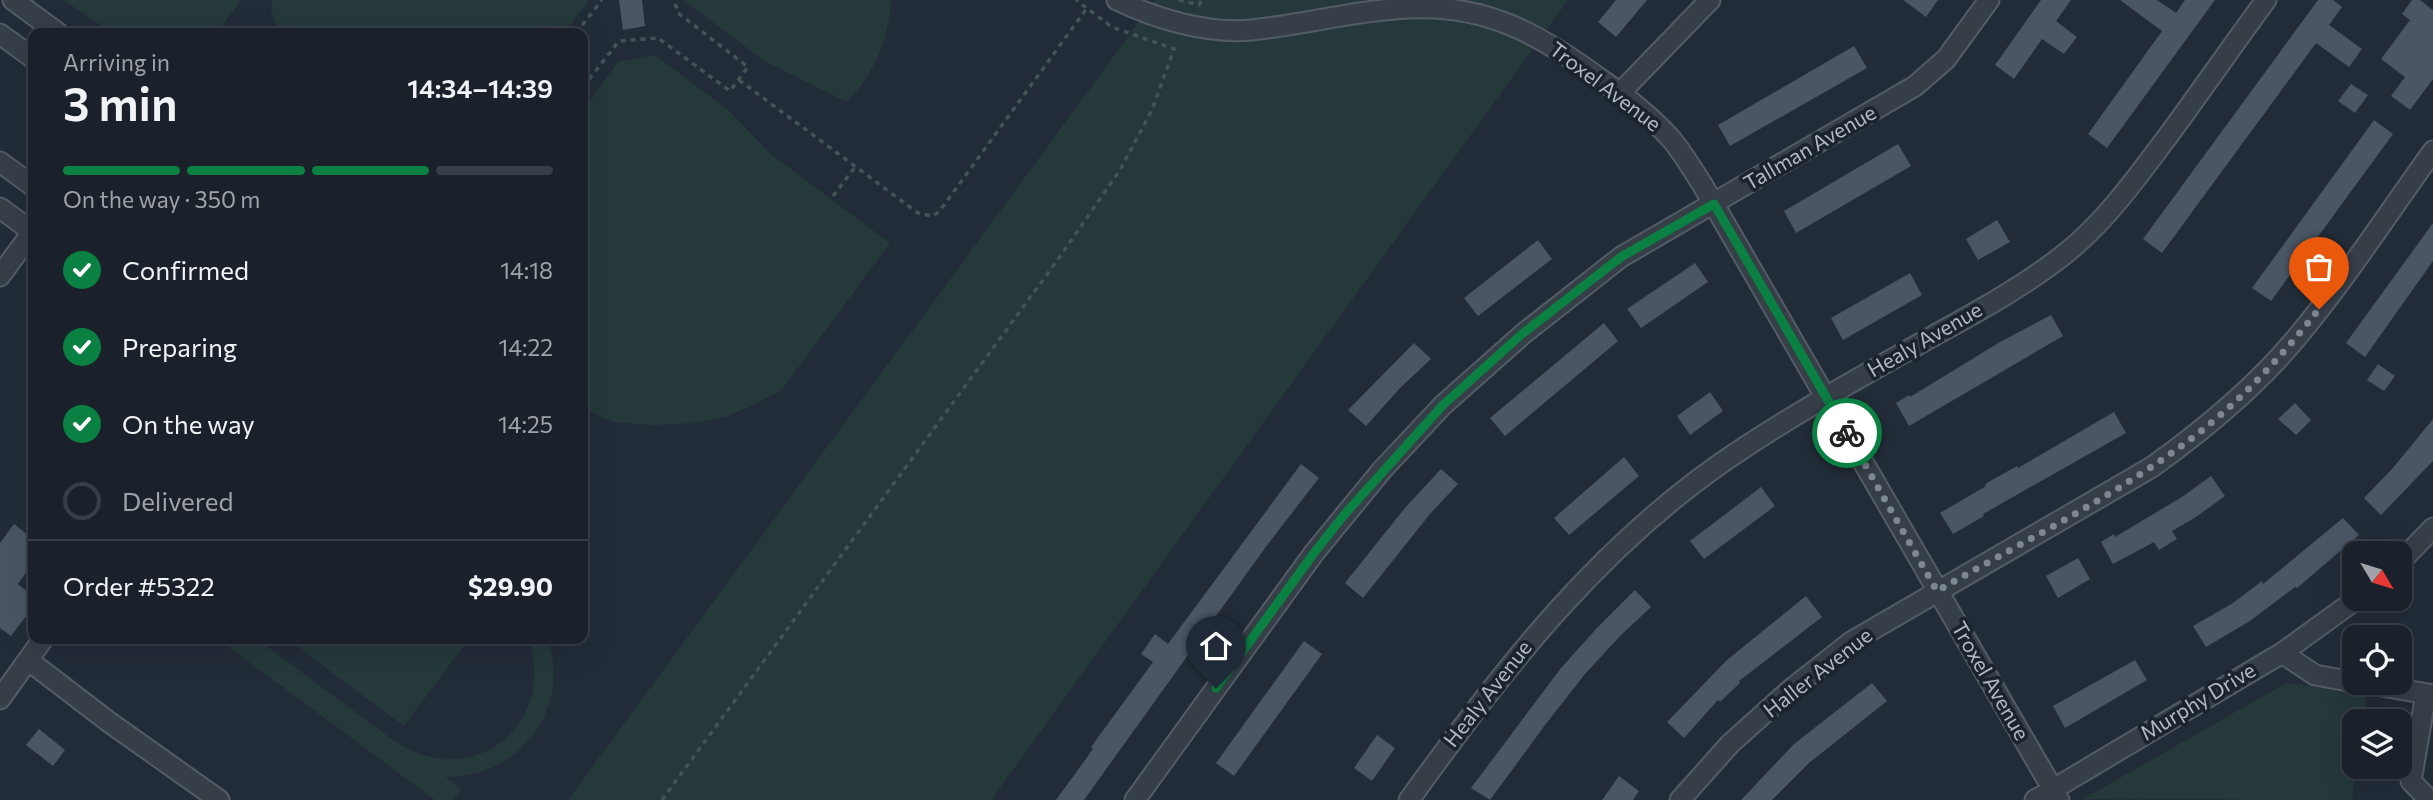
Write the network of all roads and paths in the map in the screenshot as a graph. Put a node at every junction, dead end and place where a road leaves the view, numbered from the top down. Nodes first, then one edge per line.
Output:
1 (13, 0) edge
2 (602, 0) edge
3 (674, 0) edge
4 (1076, 0) edge
5 (1179, 0) edge
6 (1202, 0) edge
7 (1710, 0) edge
8 (1989, 0) edge
9 (2266, 0) edge
10 (1128, 2) edge
11 (1087, 8) junction
12 (51, 28) edge
13 (580, 28) edge
14 (0, 34) edge
15 (28, 54) edge
16 (739, 80) junction
17 (588, 81) edge
18 (1620, 93) junction
19 (2433, 151) edge
20 (0, 162) edge
21 (856, 166) junction
22 (28, 182) edge
23 (833, 196) dead end
24 (1714, 204) junction
25 (0, 208) edge
26 (28, 228) edge
27 (28, 239) edge
28 (0, 276) edge
29 (1826, 397) junction
30 (2432, 532) edge
31 (2412, 550) edge
32 (1937, 591) junction
33 (2342, 610) edge
34 (39, 644) edge
35 (2282, 653) junction
36 (28, 660) junction
37 (2342, 680) edge
38 (2412, 692) edge
39 (2430, 695) edge
40 (0, 699) edge
41 (2056, 794) edge
42 (219, 800) edge
43 (662, 800) edge
44 (1135, 800) edge
45 (1409, 800) edge
46 (1679, 800) edge
47 (2035, 800) edge
48 (2429, 800) edge

1 - 12 street
2 - 13 path
3 - 16 path
4 - 11 path
5 - 6 path
7 - 18 street
8 - 24 street, Tallman Avenue
9 - 29 street, Healy Avenue
10 - 18 street, Troxel Avenue
11 - 21 path
11 - 43 path
14 - 15 street
16 - 17 path
16 - 21 path
18 - 24 street, Troxel Avenue
19 - 32 street, Haller Avenue
20 - 22 street
21 - 23 path
24 - 29 street, Troxel Avenue
24 - 44 street, Tallman Avenue
25 - 26 street
27 - 28 street
29 - 32 street, Troxel Avenue
29 - 45 street, Healy Avenue
30 - 31 street
32 - 41 street, Troxel Avenue
32 - 46 street, Haller Avenue
33 - 35 street, Murphy Drive
34 - 36 street
35 - 37 street
35 - 41 street, Murphy Drive
36 - 40 street
36 - 42 street
38 - 39 street
39 - 48 street
41 - 47 street, Murphy Drive

